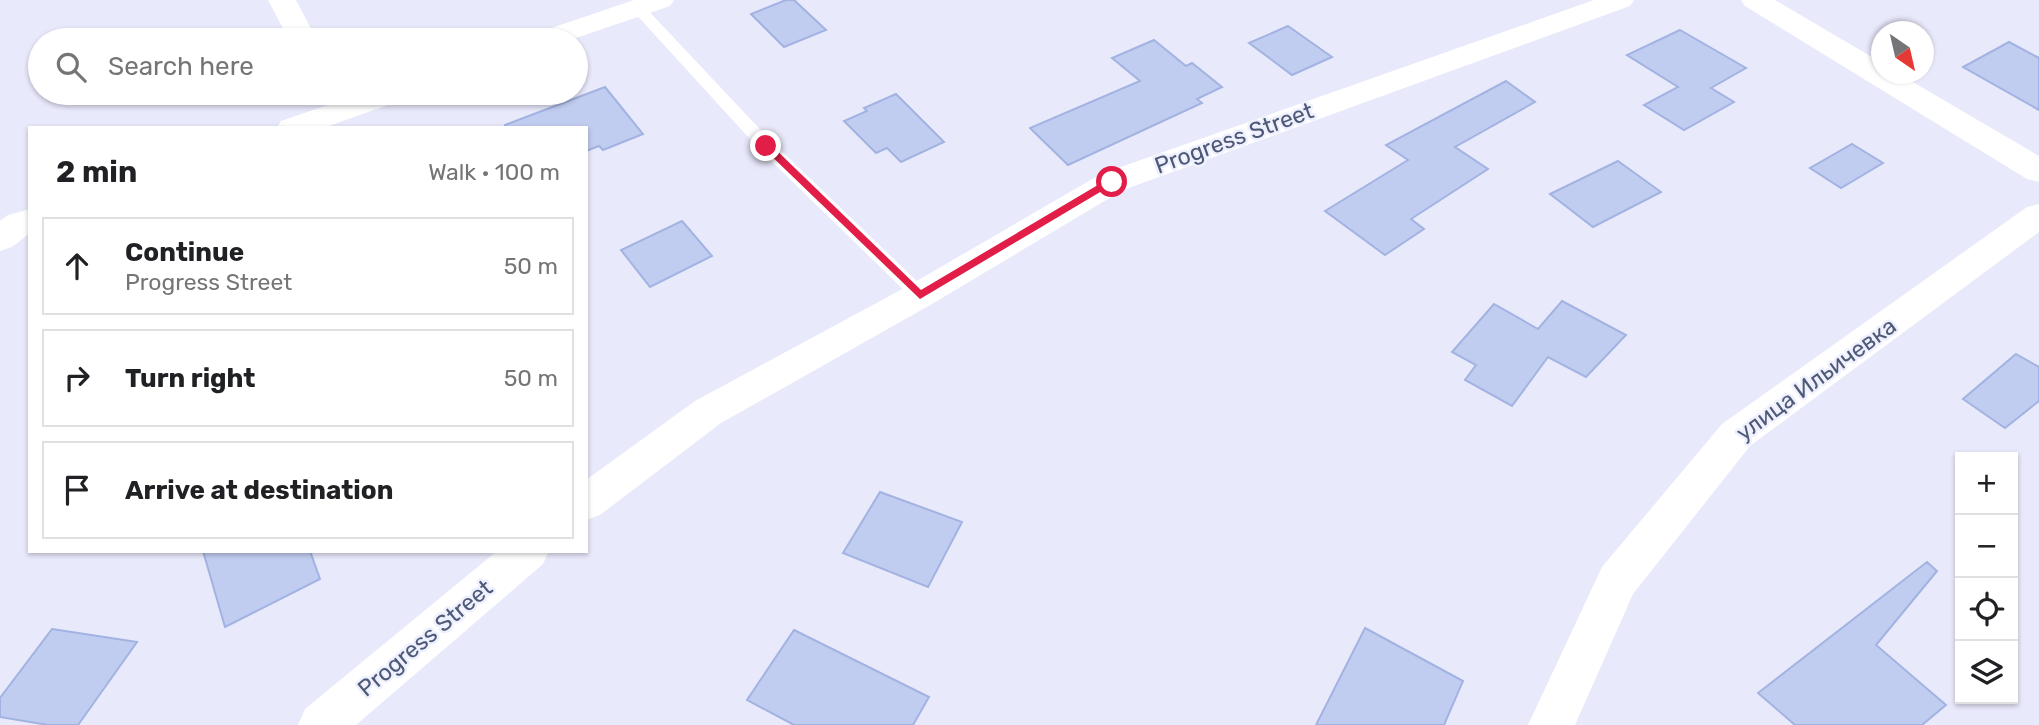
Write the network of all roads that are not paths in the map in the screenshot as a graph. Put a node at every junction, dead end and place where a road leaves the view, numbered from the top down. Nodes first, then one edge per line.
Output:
1 (282, 0) edge
2 (1620, 0) edge
3 (1755, 0) edge
4 (649, 4) edge
5 (297, 28) edge
6 (579, 28) edge
7 (329, 105) edge
8 (295, 126) edge
9 (2039, 171) edge
10 (2039, 215) edge
11 (28, 221) edge
12 (0, 239) edge
13 (920, 295) junction
14 (588, 502) edge
15 (526, 553) edge
16 (321, 725) edge
17 (1551, 725) edge

1 - 5 street
2 - 13 street, Progress Street
3 - 9 main road
4 - 6 street
4 - 13 lane
7 - 8 street
10 - 17 street, улица Ильичевка
11 - 12 street
13 - 14 street, Progress Street
15 - 16 street, Progress Street

